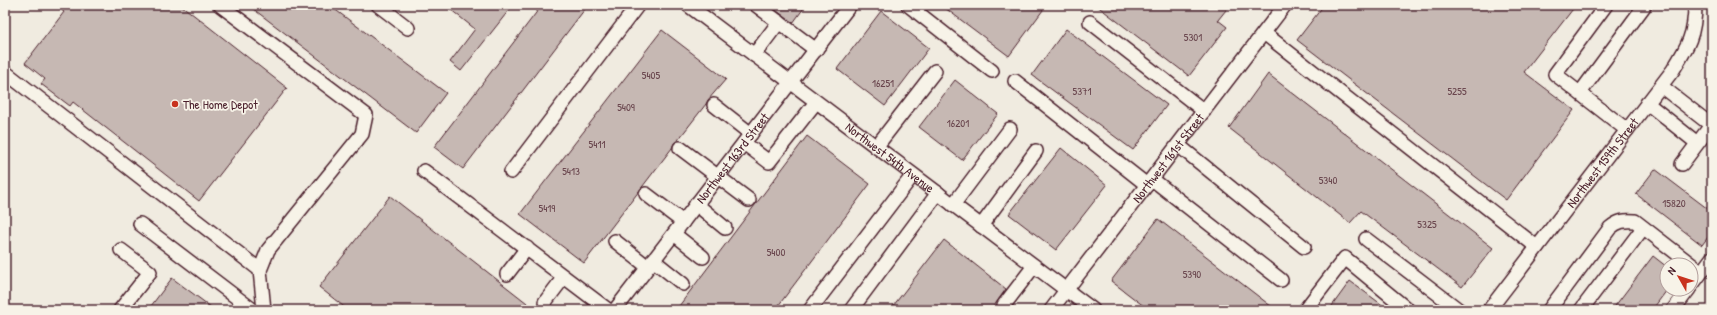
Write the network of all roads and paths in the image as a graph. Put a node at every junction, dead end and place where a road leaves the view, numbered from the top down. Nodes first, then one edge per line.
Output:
1 (220, 5) edge
2 (378, 5) edge
3 (638, 5) edge
4 (688, 5) edge
5 (756, 5) edge
6 (850, 5) edge
7 (908, 5) edge
8 (1285, 5) edge
9 (1606, 5) edge
10 (1645, 5) edge
11 (1695, 5) edge
12 (779, 22) junction
13 (1090, 22) dead end
14 (408, 28) dead end
15 (1264, 33) junction
16 (816, 50) junction
17 (754, 55) junction
18 (935, 71) dead end
19 (5, 72) edge
20 (992, 72) dead end
21 (1015, 81) dead end
22 (791, 82) junction
23 (1661, 86) junction
24 (1580, 93) junction
25 (816, 102) junction
26 (1648, 103) junction
27 (714, 105) dead end
28 (1204, 111) junction
29 (1711, 125) edge
30 (1010, 129) dead end
31 (1627, 130) junction
32 (747, 138) junction
33 (1697, 143) junction
34 (1178, 145) junction
35 (876, 147) junction
36 (680, 148) dead end
37 (1036, 151) dead end
38 (1682, 164) dead end
39 (424, 171) dead end
40 (511, 172) dead end
41 (913, 175) junction
42 (717, 178) junction
43 (1149, 182) junction
44 (938, 193) junction
45 (646, 194) dead end
46 (749, 200) dead end
47 (696, 204) junction
48 (953, 205) junction
49 (682, 222) junction
50 (140, 224) dead end
51 (981, 226) junction
52 (725, 228) dead end
53 (1644, 228) junction
54 (674, 234) junction
55 (1366, 239) dead end
56 (615, 242) dead end
57 (1304, 247) dead end
58 (1537, 247) junction
59 (527, 248) junction
60 (121, 250) dead end
61 (703, 257) dead end
62 (1712, 258) edge
63 (651, 263) junction
64 (1034, 266) junction
65 (260, 270) junction
66 (1701, 272) junction
67 (507, 274) dead end
68 (1699, 275) edge
69 (564, 277) junction
70 (1281, 280) dead end
71 (683, 284) dead end
72 (1066, 290) junction
73 (1683, 297) edge
74 (544, 302) dead end
75 (1004, 304) dead end
76 (617, 308) edge
77 (120, 310) edge
78 (253, 310) edge
79 (264, 310) edge
80 (810, 310) edge
81 (851, 310) edge
82 (1051, 310) edge
83 (1093, 310) edge
84 (1305, 310) edge
85 (1408, 310) edge
86 (1459, 310) edge
87 (1489, 310) edge
88 (1549, 310) edge
89 (1581, 310) edge
90 (1673, 310) edge

1 - 65 street
2 - 14 street
3 - 40 street
4 - 17 street, Northwest 54th Avenue
5 - 12 street
6 - 16 street, Northwest 163rd Street
7 - 20 street
8 - 15 street, Northwest 161st Street
9 - 24 street
10 - 24 street
11 - 23 street, Northwest 159th Street
12 - 16 street
12 - 17 street
13 - 28 street
15 - 28 street, Northwest 161st Street
15 - 58 street
16 - 22 street, Northwest 163rd Street
17 - 22 street, Northwest 54th Avenue
18 - 35 street
19 - 65 street
21 - 43 street
22 - 25 street, Northwest 54th Avenue
22 - 32 street, Northwest 163rd Street
23 - 26 street, Northwest 159th Street
23 - 29 street
24 - 31 street
25 - 32 street
25 - 35 street, Northwest 54th Avenue
26 - 31 street, Northwest 159th Street
26 - 33 street
27 - 32 street
28 - 34 street, Northwest 161st Street
29 - 33 street
30 - 48 street
31 - 58 street, Northwest 159th Street
32 - 42 street, Northwest 163rd Street
33 - 38 street
34 - 43 street, Northwest 161st Street
34 - 57 street
35 - 41 street, Northwest 54th Avenue
36 - 42 street
37 - 51 street
39 - 59 street
41 - 44 street, Northwest 54th Avenue
41 - 80 street
42 - 46 street
42 - 47 street, Northwest 163rd Street
43 - 70 street
43 - 72 street, Northwest 161st Street
44 - 48 street, Northwest 54th Avenue
44 - 81 street
45 - 49 street
47 - 49 street, Northwest 163rd Street
47 - 52 street
48 - 51 street, Northwest 54th Avenue
49 - 54 street, Northwest 163rd Street
50 - 78 street
51 - 64 street, Northwest 54th Avenue
53 - 66 street
53 - 88 street
53 - 89 street
54 - 61 street
54 - 63 street, Northwest 163rd Street
55 - 86 street
56 - 63 street
58 - 87 street, Northwest 159th Street
59 - 67 street
59 - 69 street
60 - 77 street
62 - 66 street
63 - 71 street
63 - 76 street, Northwest 163rd Street
64 - 72 street, Northwest 54th Avenue
64 - 75 street
65 - 79 street
66 - 68 street
69 - 74 street
69 - 76 street
72 - 82 street, Northwest 161st Street
72 - 83 street, Northwest 54th Avenue
73 - 90 street
84 - 85 street

